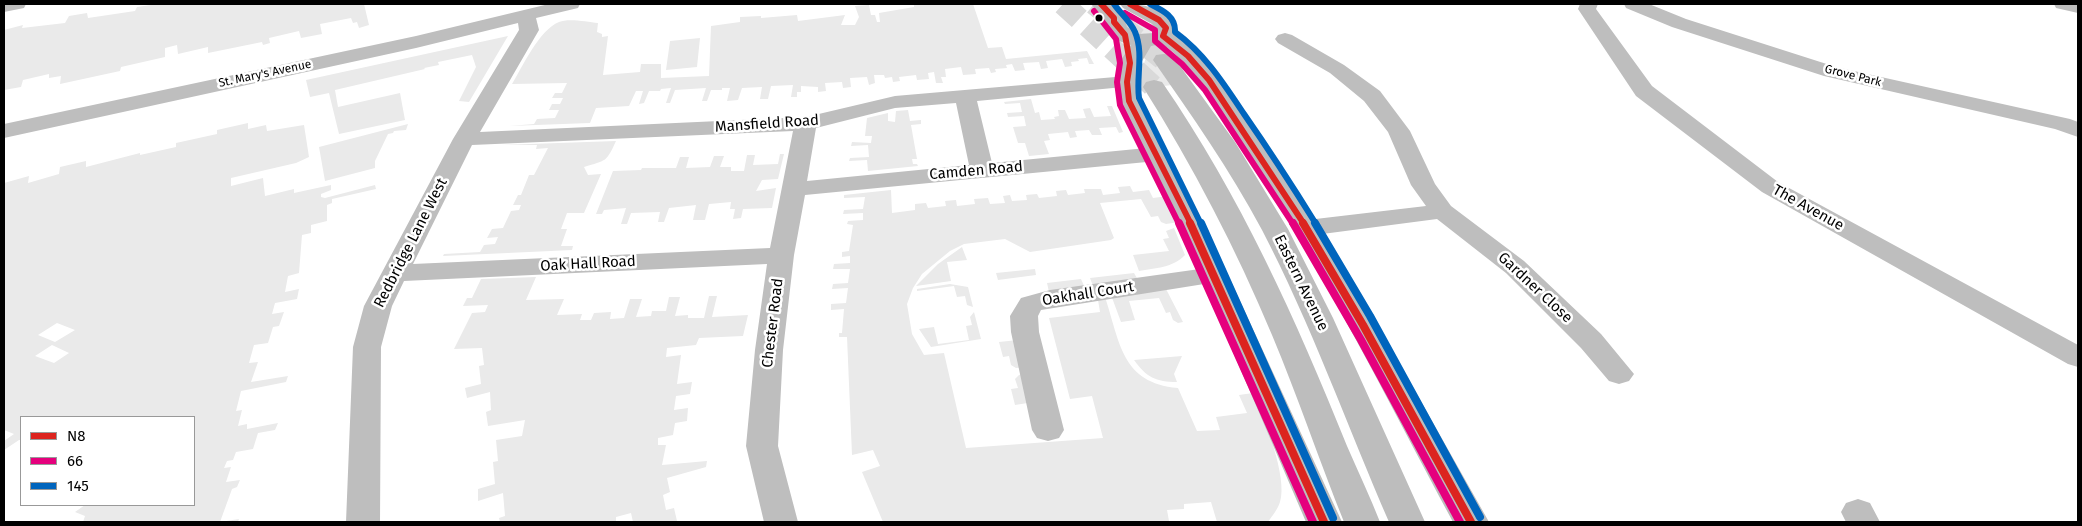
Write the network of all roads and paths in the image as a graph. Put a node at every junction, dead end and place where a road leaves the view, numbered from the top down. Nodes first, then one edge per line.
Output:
1 (17, 4) edge
2 (571, 4) edge
3 (1589, 4) edge
4 (1633, 4) edge
5 (2063, 4) edge
6 (4, 6) edge
7 (2078, 8) edge
8 (1138, 9) edge
9 (526, 16) junction
10 (1135, 32) edge
11 (1286, 50) dead end
12 (1128, 73) junction
13 (1154, 87) tunnel mouth
14 (965, 97) junction
15 (806, 124) junction
16 (2078, 130) edge
17 (4, 131) edge
18 (464, 139) junction
19 (1157, 154) junction
20 (982, 170) junction
21 (794, 189) junction
22 (1442, 211) junction
23 (1307, 228) junction
24 (781, 254) junction
25 (394, 273) junction
26 (1214, 274) junction
27 (2078, 357) edge
28 (1619, 374) dead end
29 (1048, 430) dead end
30 (363, 522) edge
31 (781, 522) edge
32 (1324, 522) edge
33 (1362, 522) edge
34 (1407, 522) edge
35 (1471, 522) edge

1 - 6 street
2 - 9 street, St. Mary's Avenue
3 - 27 street, The Avenue
4 - 16 street, Grove Park
5 - 7 street
8 - 10 main road
8 - 10 main road, Eastern Avenue
9 - 17 street, St. Mary's Avenue
9 - 18 street, Redbridge Lane West
10 - 12 main road
10 - 23 main road
10 - 34 main road, Eastern Avenue
11 - 22 street, Gardner Close
12 - 14 street, Mansfield Road
12 - 19 main road
13 - 33 main road
14 - 15 street, Mansfield Road
14 - 20 street
15 - 18 street, Mansfield Road
15 - 21 street, Chester Road
18 - 25 street, Redbridge Lane West
19 - 20 street, Camden Road
19 - 26 main road
20 - 21 street, Camden Road
21 - 24 street, Chester Road
22 - 23 street
22 - 28 street, Gardner Close
23 - 35 main road
24 - 25 street, Oak Hall Road
24 - 31 street, Chester Road
25 - 30 street, Redbridge Lane West
26 - 29 street, Oakhall Court
26 - 32 main road

